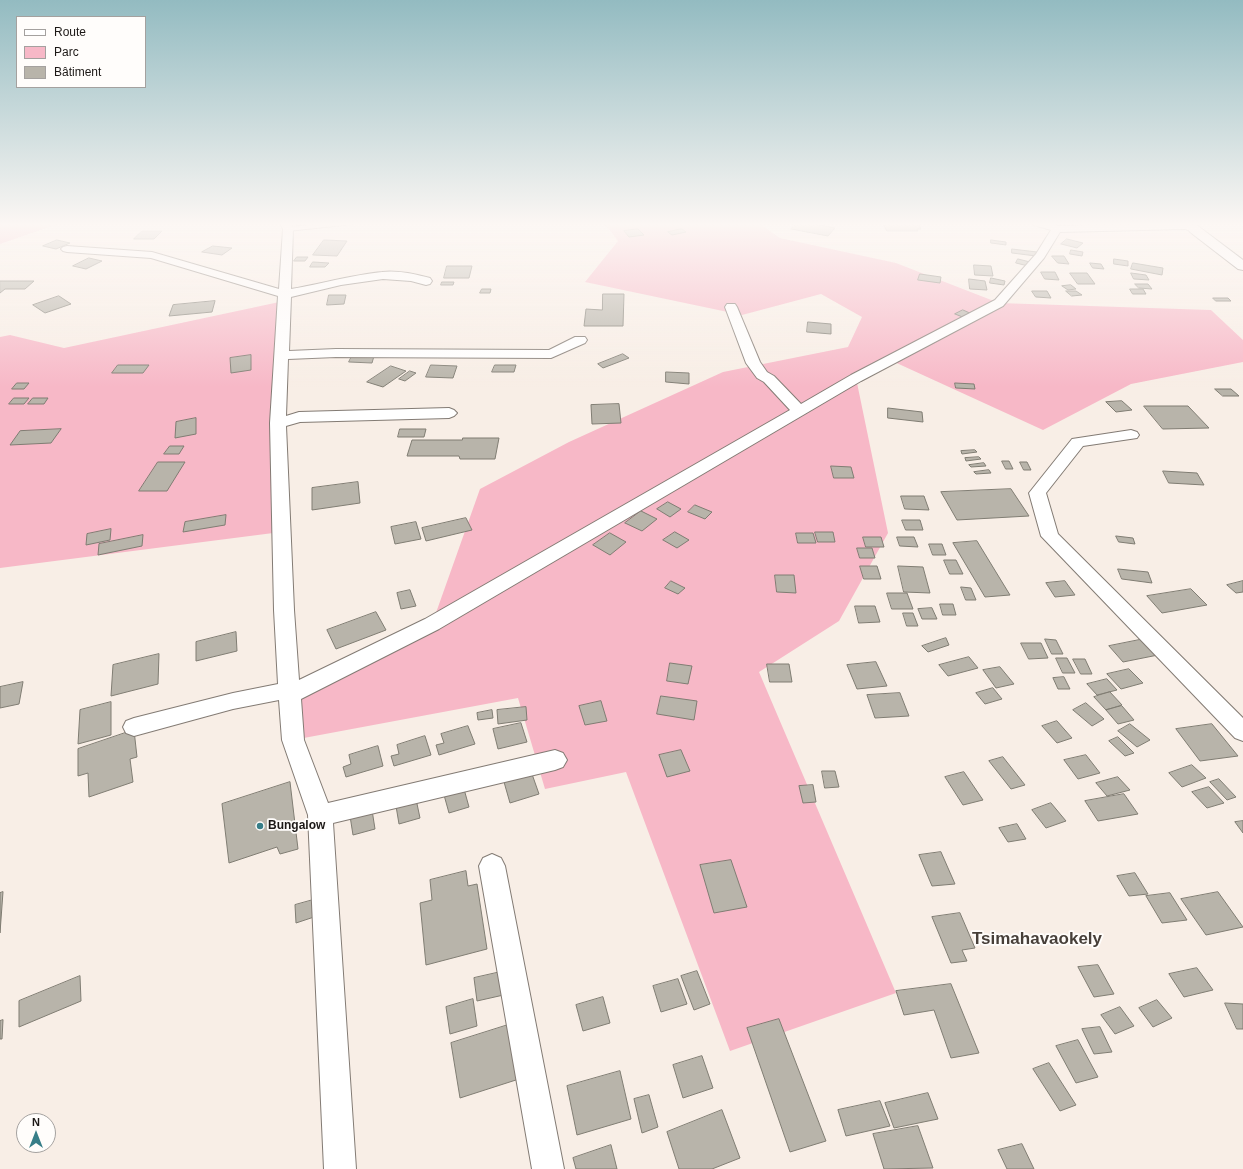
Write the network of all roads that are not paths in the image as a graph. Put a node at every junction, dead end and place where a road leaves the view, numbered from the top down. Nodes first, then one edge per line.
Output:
1 (228, 278) edge
2 (284, 278) edge
3 (367, 278) edge
4 (413, 278) edge
5 (1021, 278) edge
6 (426, 281) dead end
7 (284, 294) junction
8 (731, 307) dead end
9 (580, 340) dead end
10 (281, 355) junction
11 (799, 411) junction
12 (449, 413) dead end
13 (278, 424) junction
14 (1130, 435) dead end
15 (290, 692) junction
16 (134, 727) dead end
17 (1243, 732) edge
18 (555, 760) dead end
19 (320, 815) junction
20 (492, 866) dead end
21 (340, 1169) edge
22 (548, 1169) edge

1 - 7 street
2 - 7 street
3 - 7 street
4 - 6 street
5 - 11 street
7 - 10 street
8 - 11 street
9 - 10 street
10 - 13 street
11 - 15 street
12 - 13 street
13 - 15 street
14 - 17 street
15 - 16 street
15 - 19 street
18 - 19 street
19 - 21 street
20 - 22 street

